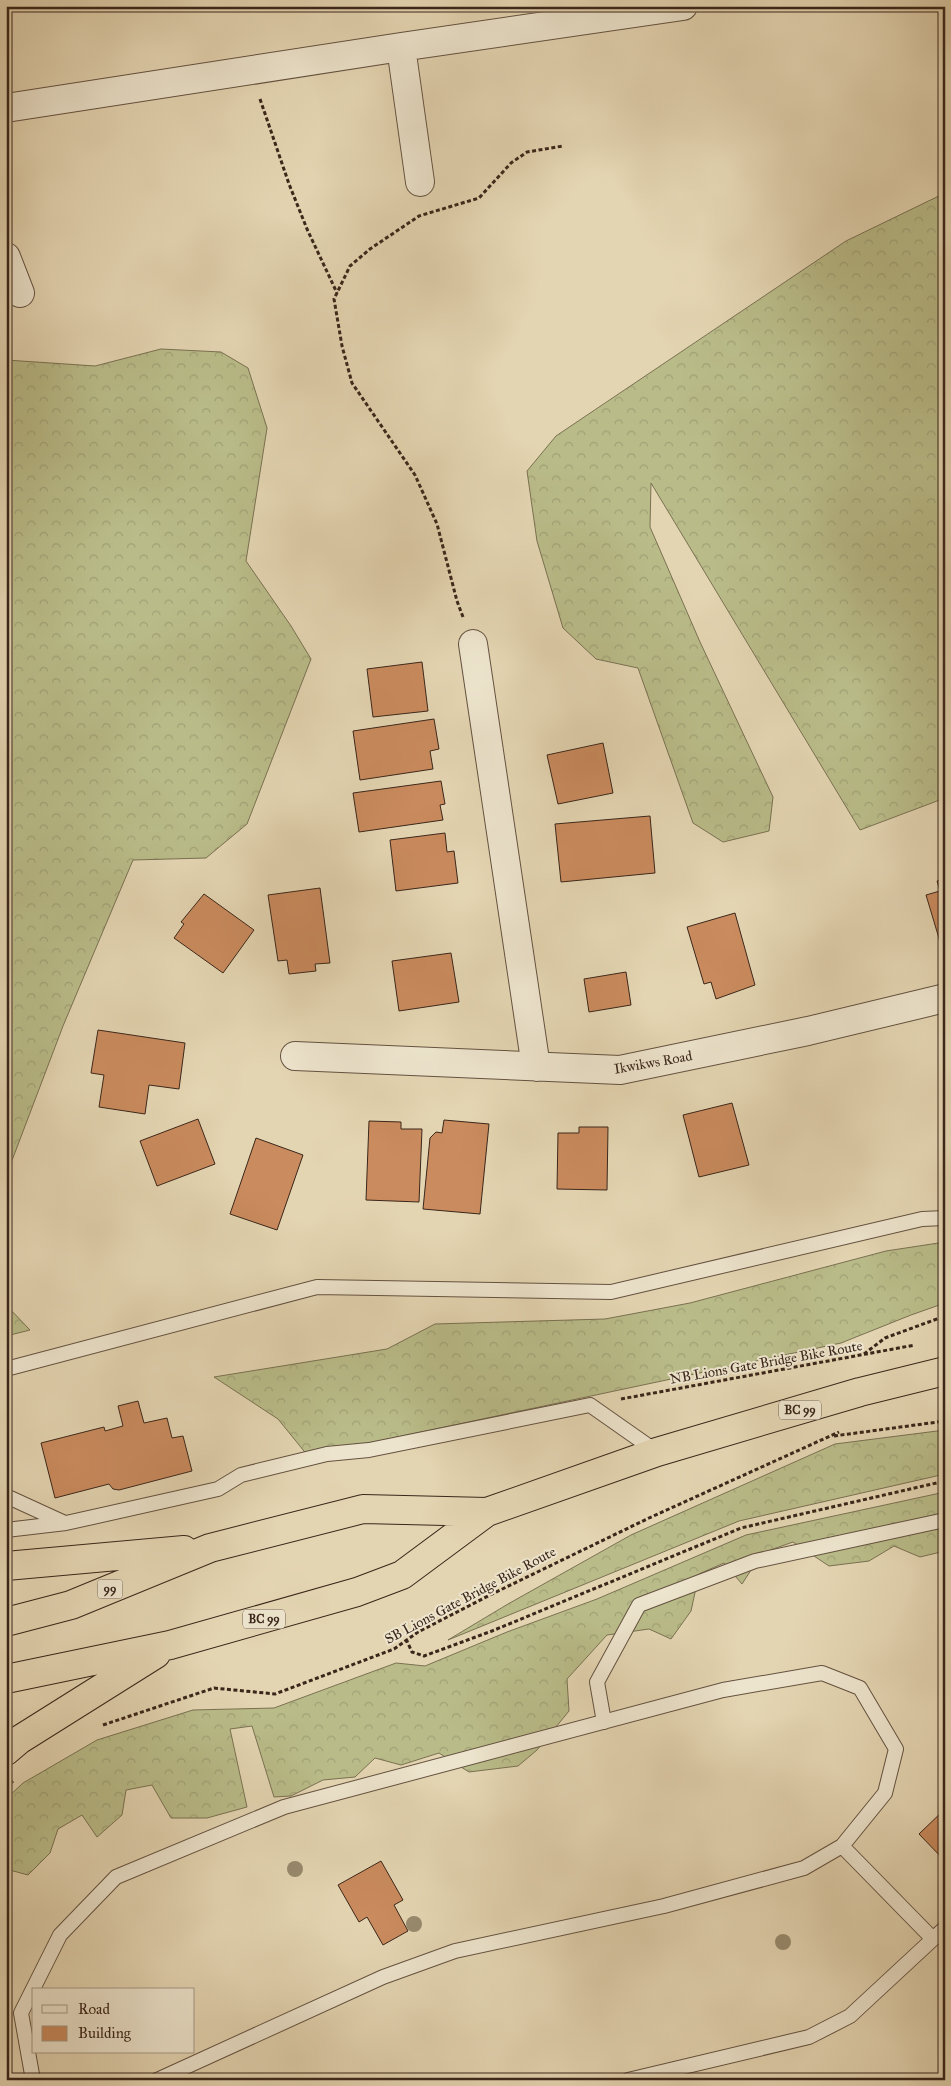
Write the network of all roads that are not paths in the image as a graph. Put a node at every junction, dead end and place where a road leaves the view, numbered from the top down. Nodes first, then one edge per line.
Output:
1 (683, 6) edge
2 (401, 47) junction
3 (6, 108) edge
4 (420, 182) dead end
5 (6, 257) edge
6 (20, 293) dead end
7 (473, 644) road end
8 (945, 998) edge
9 (295, 1056) dead end
10 (536, 1067) junction
11 (945, 1218) edge
12 (6, 1369) edge
13 (945, 1372) edge
14 (657, 1452) junction
15 (6, 1496) edge
16 (487, 1512) junction
17 (945, 1520) edge
18 (66, 1523) junction
19 (6, 1530) edge
20 (210, 1548) junction
21 (6, 1566) edge
22 (6, 1622) edge
23 (170, 1645) junction
24 (44, 1670) junction
25 (6, 1679) edge
26 (6, 1698) edge
27 (604, 1722) junction
28 (6, 1751) edge
29 (842, 1846) junction
30 (945, 1928) edge
31 (933, 1939) junction
32 (34, 1988) edge
33 (32, 1991) edge
34 (33, 2080) edge
35 (157, 2080) edge
36 (628, 2080) edge

1 - 2 street
2 - 3 street
2 - 4 street
5 - 6 street
7 - 10 street
8 - 10 street, Ikwikws Road
9 - 10 street, Ikwikws Road
11 - 12 lane
13 - 14 highway, BC 99
14 - 16 highway, BC 99
14 - 18 lane
15 - 18 lane
16 - 20 highway, BC 99
16 - 23 highway, BC 99
17 - 27 lane
18 - 19 lane
20 - 21 highway
20 - 22 highway, 99
23 - 24 highway
23 - 28 highway
24 - 25 highway
24 - 26 highway
27 - 29 lane
27 - 32 lane
29 - 31 lane
29 - 35 lane
30 - 31 lane
31 - 36 lane
33 - 34 lane

